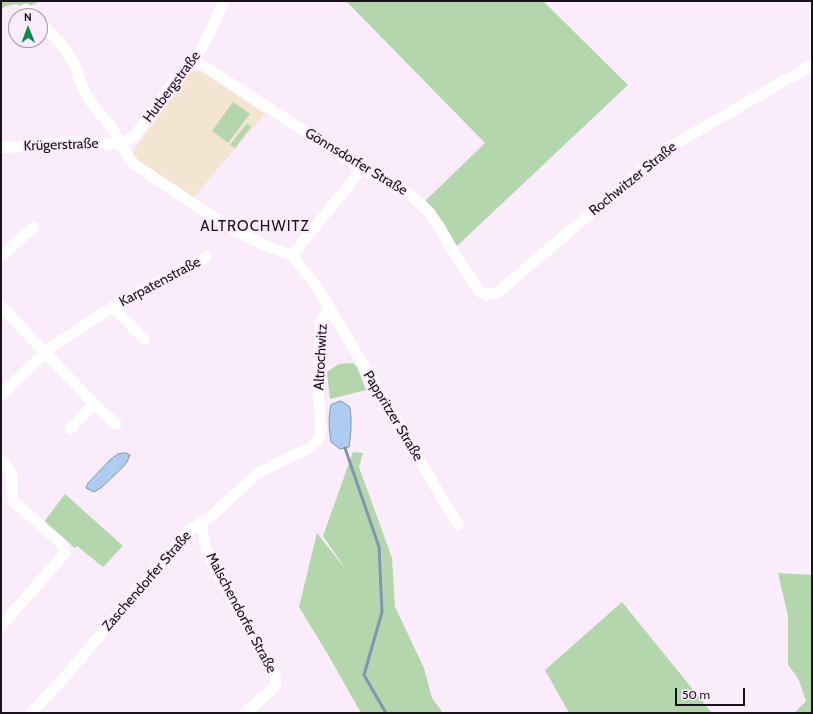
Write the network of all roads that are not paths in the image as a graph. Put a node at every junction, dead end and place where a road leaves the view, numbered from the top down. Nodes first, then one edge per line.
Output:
1 (224, 1) edge
2 (48, 31) edge
3 (194, 60) junction
4 (812, 65) edge
5 (121, 143) junction
6 (1, 148) edge
7 (362, 169) junction
8 (34, 227) dead end
9 (292, 255) junction
10 (1, 256) edge
11 (206, 257) dead end
12 (486, 295) joint
13 (1, 306) edge
14 (113, 307) junction
15 (329, 307) junction
16 (144, 339) dead end
17 (46, 352) junction
18 (1, 395) edge
19 (94, 404) junction
20 (116, 424) dead end
21 (70, 429) dead end
22 (318, 440) joint
23 (1, 460) edge
24 (201, 524) junction
25 (458, 525) dead end
26 (1, 626) edge
27 (31, 713) edge
28 (244, 713) edge

1 - 3 street, Hutbergstraße
2 - 5 street
3 - 5 street, Hutbergstraße
3 - 7 street, Gönnsdorfer Straße
4 - 12 street, Rochwitzer Straße
5 - 6 street, Krügerstraße
5 - 9 street
7 - 9 street
7 - 12 street, Gönnsdorfer Straße
8 - 10 street
9 - 15 street, Altrochwitz
11 - 14 street, Karpatenstraße
13 - 17 street
14 - 16 street, Karpatenstraße
14 - 17 street, Karpatenstraße
15 - 22 street, Altrochwitz
15 - 25 street, Pappritzer Straße
17 - 18 street, Karpatenstraße
17 - 19 street
19 - 20 street
19 - 21 street
22 - 24 street, Zaschendorfer Straße
23 - 26 street
24 - 27 street, Zaschendorfer Straße
24 - 28 street, Malschendorfer Straße

